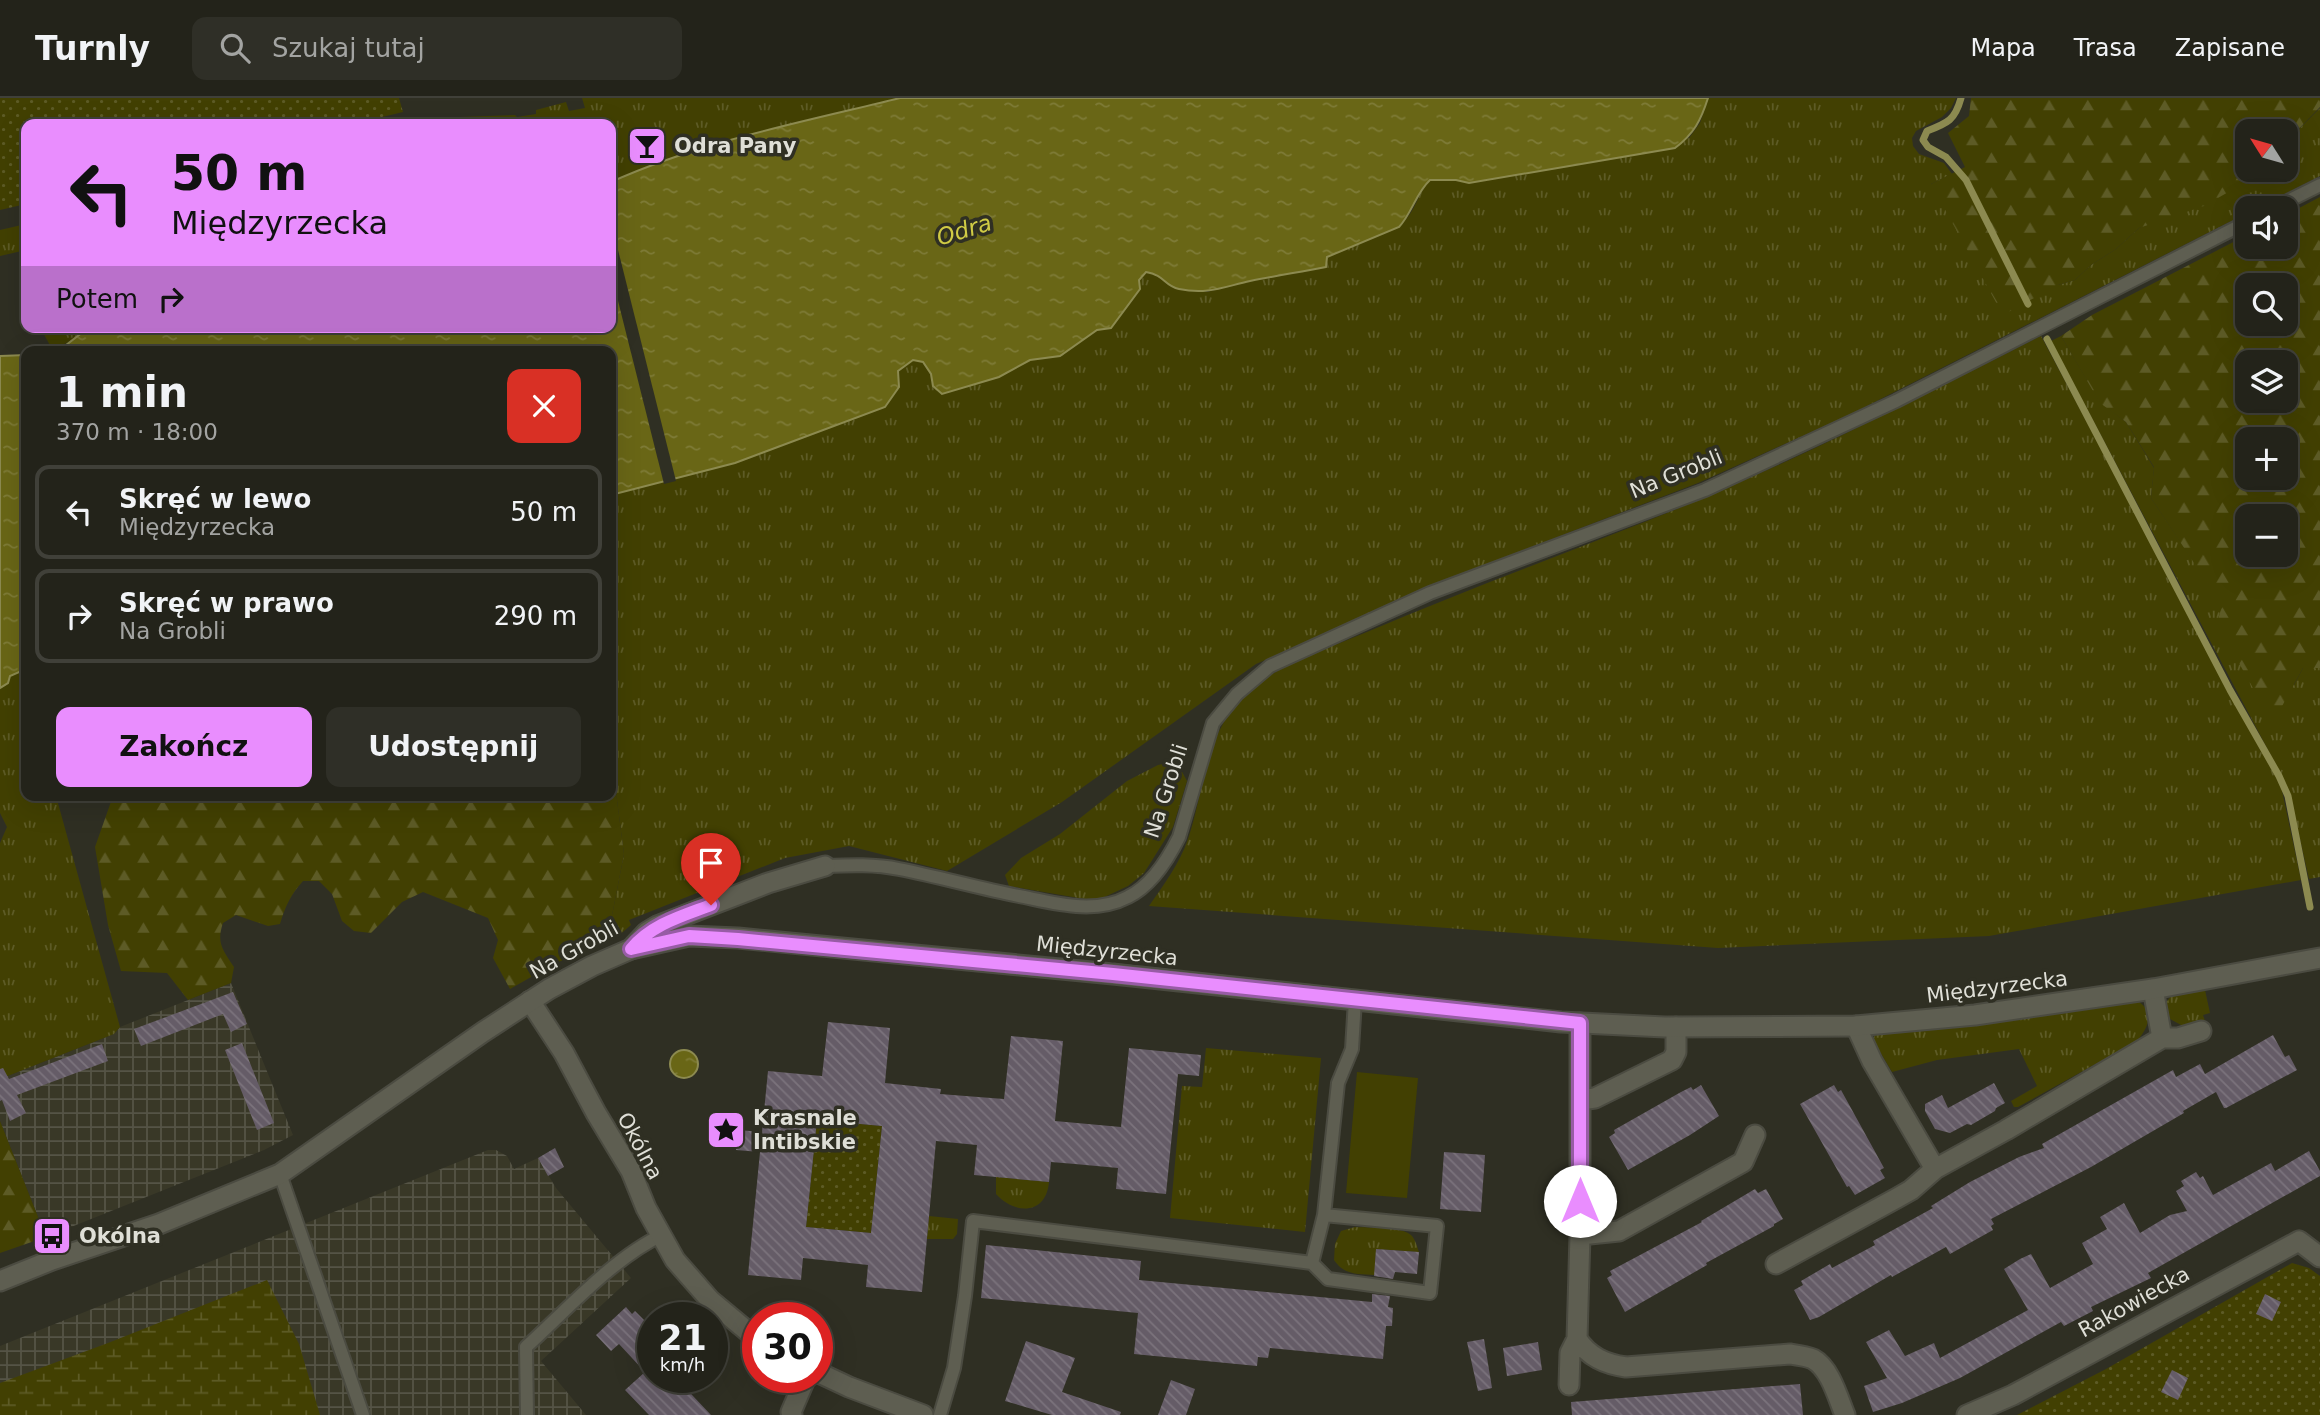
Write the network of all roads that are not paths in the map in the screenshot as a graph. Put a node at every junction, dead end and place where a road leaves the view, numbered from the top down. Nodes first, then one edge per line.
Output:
1 (2320, 185) edge
2 (2298, 196) edge
3 (2235, 228) edge
4 (825, 866) joint
5 (631, 949) junction
6 (2320, 958) edge
7 (2153, 989) junction
8 (1355, 1000) junction
9 (530, 1001) junction
10 (1580, 1023) junction
11 (1856, 1026) junction
12 (1676, 1027) junction
13 (2201, 1031) dead end
14 (2162, 1038) junction
15 (1580, 1100) junction
16 (1755, 1135) dead end
17 (1935, 1169) junction
18 (280, 1174) junction
19 (1325, 1216) junction
20 (1580, 1235) junction
21 (662, 1236) junction
22 (2320, 1257) edge
23 (1312, 1263) junction
24 (1776, 1264) dead end
25 (0, 1281) edge
26 (742, 1327) edge
27 (1577, 1339) junction
28 (833, 1380) edge
29 (1569, 1385) dead end
30 (798, 1393) edge
31 (363, 1415) edge
32 (527, 1415) edge
33 (792, 1415) edge
34 (923, 1415) edge
35 (940, 1415) edge
36 (1845, 1415) edge
37 (1967, 1415) edge

1 - 2 lane
3 - 4 lane, Na Grobli
4 - 5 street, Na Grobli
5 - 8 street, Międzyrzecka
5 - 9 street, Na Grobli
6 - 7 street, Międzyrzecka
7 - 11 street, Międzyrzecka
7 - 14 street
8 - 10 street, Międzyrzecka
8 - 19 lane
9 - 18 street, Na Grobli
9 - 21 street, Okólna
10 - 12 street, Międzyrzecka
10 - 15 street
11 - 12 street, Międzyrzecka
11 - 17 street
12 - 15 street
13 - 14 street
14 - 17 street
15 - 20 street
16 - 20 street
17 - 24 street
18 - 25 street, Na Grobli
18 - 31 lane
19 - 23 lane
19 - 23 lane
20 - 27 street
21 - 26 street, Okólna
21 - 32 lane
22 - 37 street, Rakowiecka
23 - 35 lane
27 - 29 street
27 - 36 street
28 - 34 street
30 - 33 street

